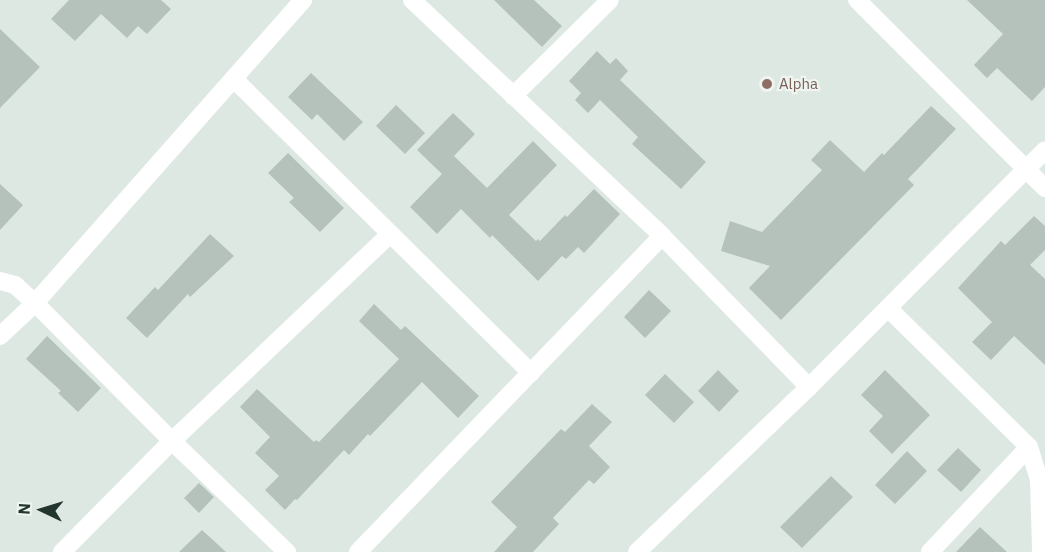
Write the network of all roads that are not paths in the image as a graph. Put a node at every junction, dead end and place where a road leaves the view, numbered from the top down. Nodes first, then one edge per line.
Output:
1 (303, 0) edge
2 (412, 0) edge
3 (610, 0) edge
4 (858, 0) edge
5 (234, 79) junction
6 (513, 96) junction
7 (1045, 150) edge
8 (1026, 170) junction
9 (1045, 188) edge
10 (389, 235) junction
11 (662, 236) junction
12 (0, 281) edge
13 (35, 303) junction
14 (888, 308) junction
15 (0, 336) edge
16 (531, 373) junction
17 (809, 387) junction
18 (172, 441) junction
19 (1029, 447) junction
20 (62, 552) edge
21 (287, 552) edge
22 (358, 552) edge
23 (637, 552) edge
24 (930, 552) edge
25 (1041, 552) edge

1 - 5 street
2 - 6 street
3 - 6 street
4 - 8 street
5 - 10 street
5 - 13 street
6 - 11 street
7 - 8 street
8 - 9 street
8 - 14 street
10 - 16 street
10 - 18 street
11 - 16 street
11 - 17 street
12 - 13 street
13 - 15 street
13 - 18 street
14 - 17 street
14 - 19 street
16 - 22 street
17 - 23 street
18 - 20 street
18 - 21 street
19 - 24 street
19 - 25 street

